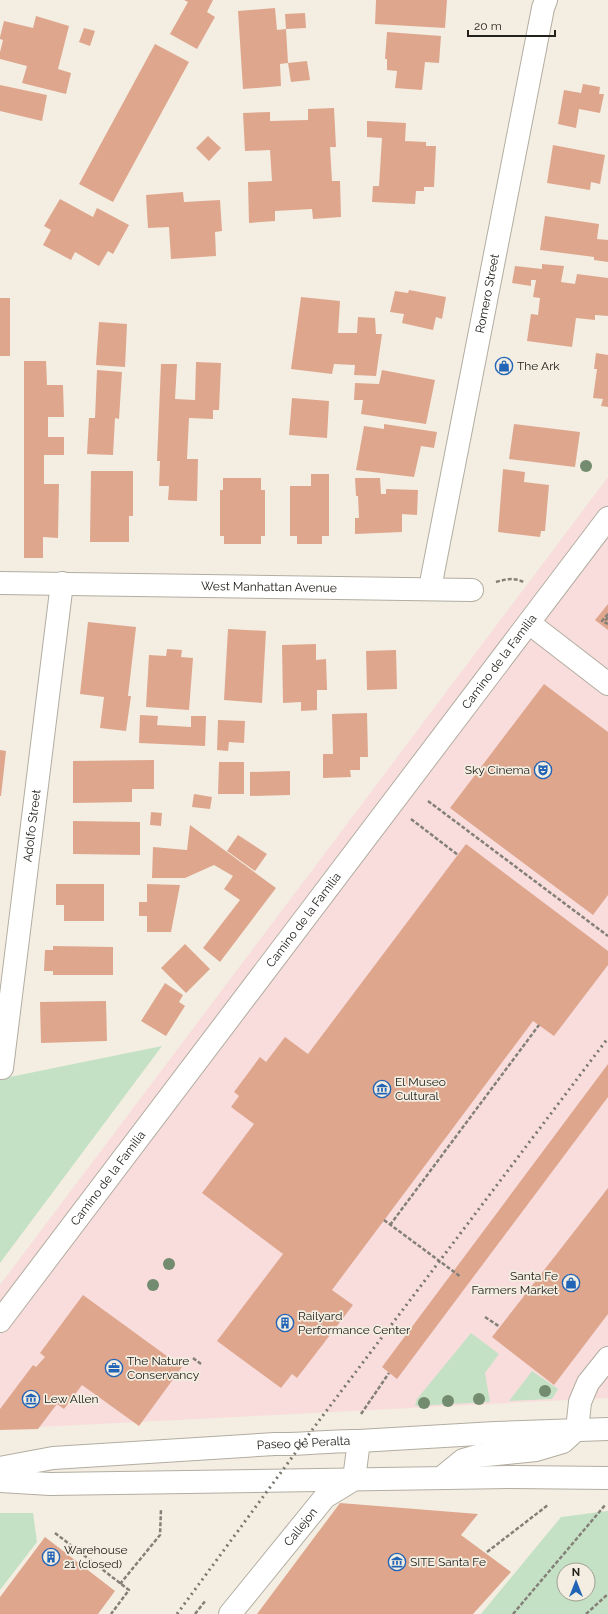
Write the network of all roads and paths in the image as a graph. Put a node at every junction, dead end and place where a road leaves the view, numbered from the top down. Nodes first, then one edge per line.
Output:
1 (546, 0) edge
2 (608, 518) edge
3 (0, 582) edge
4 (62, 583) junction
5 (527, 585) dead end
6 (430, 588) junction
7 (472, 590) joint
8 (608, 616) edge
9 (608, 622) edge
10 (529, 623) junction
11 (608, 684) edge
12 (406, 785) junction
13 (392, 804) junction
14 (458, 855) dead end
15 (608, 936) edge
16 (539, 1025) dead end
17 (2, 1068) dead end
18 (384, 1220) dead end
19 (390, 1225) junction
20 (461, 1277) dead end
21 (485, 1317) dead end
22 (0, 1322) edge
23 (500, 1327) dead end
24 (193, 1358) dead end
25 (608, 1358) edge
26 (201, 1364) dead end
27 (389, 1373) dead end
28 (356, 1420) dead end
29 (608, 1429) edge
30 (577, 1430) junction
31 (359, 1441) junction
32 (0, 1468) edge
33 (441, 1478) junction
34 (608, 1478) edge
35 (354, 1479) junction
36 (0, 1481) edge
37 (552, 1501) dead end
38 (607, 1502) edge
39 (162, 1504) dead end
40 (55, 1533) dead end
41 (487, 1552) dead end
42 (120, 1584) junction
43 (608, 1594) edge
44 (111, 1614) edge
45 (230, 1614) edge
46 (513, 1614) edge
47 (586, 1614) edge

1 - 6 street, Romero Street
2 - 10 street, Camino de la Familia
3 - 4 street, West Manhattan Avenue
4 - 6 street, West Manhattan Avenue
4 - 17 street, Adolfo Street
5 - 7 path
6 - 7 street, West Manhattan Avenue
8 - 9 path
10 - 11 street
10 - 12 street, Camino de la Familia
12 - 13 street, Camino de la Familia
12 - 15 path
13 - 14 path
13 - 22 street, Camino de la Familia
16 - 19 path
18 - 19 path
19 - 20 path
21 - 23 path
24 - 26 path
25 - 30 street
27 - 28 path
29 - 30 street, Paseo de Peralta
30 - 31 street, Paseo de Peralta
30 - 33 street
31 - 32 street, Paseo de Peralta
31 - 35 street
33 - 34 street
33 - 35 street
35 - 36 street
35 - 45 street, Callejon
37 - 41 path
38 - 46 path
39 - 42 path
40 - 42 path
42 - 44 path
43 - 47 path

